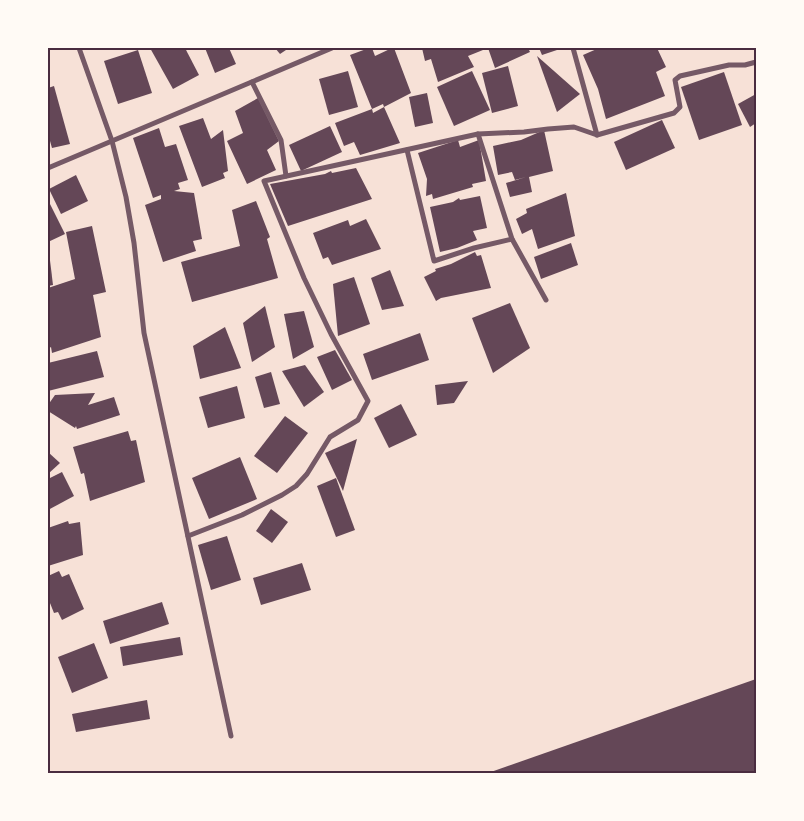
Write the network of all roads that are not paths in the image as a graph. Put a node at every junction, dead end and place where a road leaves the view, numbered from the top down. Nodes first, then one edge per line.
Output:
1 (79, 48) edge
2 (332, 48) edge
3 (573, 48) edge
4 (756, 62) edge
5 (252, 82) junction
6 (478, 134) junction
7 (596, 134) junction
8 (112, 141) junction
9 (407, 150) junction
10 (48, 168) edge
11 (286, 176) junction
12 (512, 239) junction
13 (546, 300) dead end
14 (188, 536) junction
15 (231, 736) dead end

1 - 8 street
2 - 5 street
3 - 7 street
4 - 7 street
5 - 8 street
5 - 11 street
6 - 7 street
6 - 9 street
6 - 12 street
8 - 10 street
8 - 14 street
9 - 11 street
9 - 12 street
11 - 14 street
12 - 13 street
14 - 15 street

